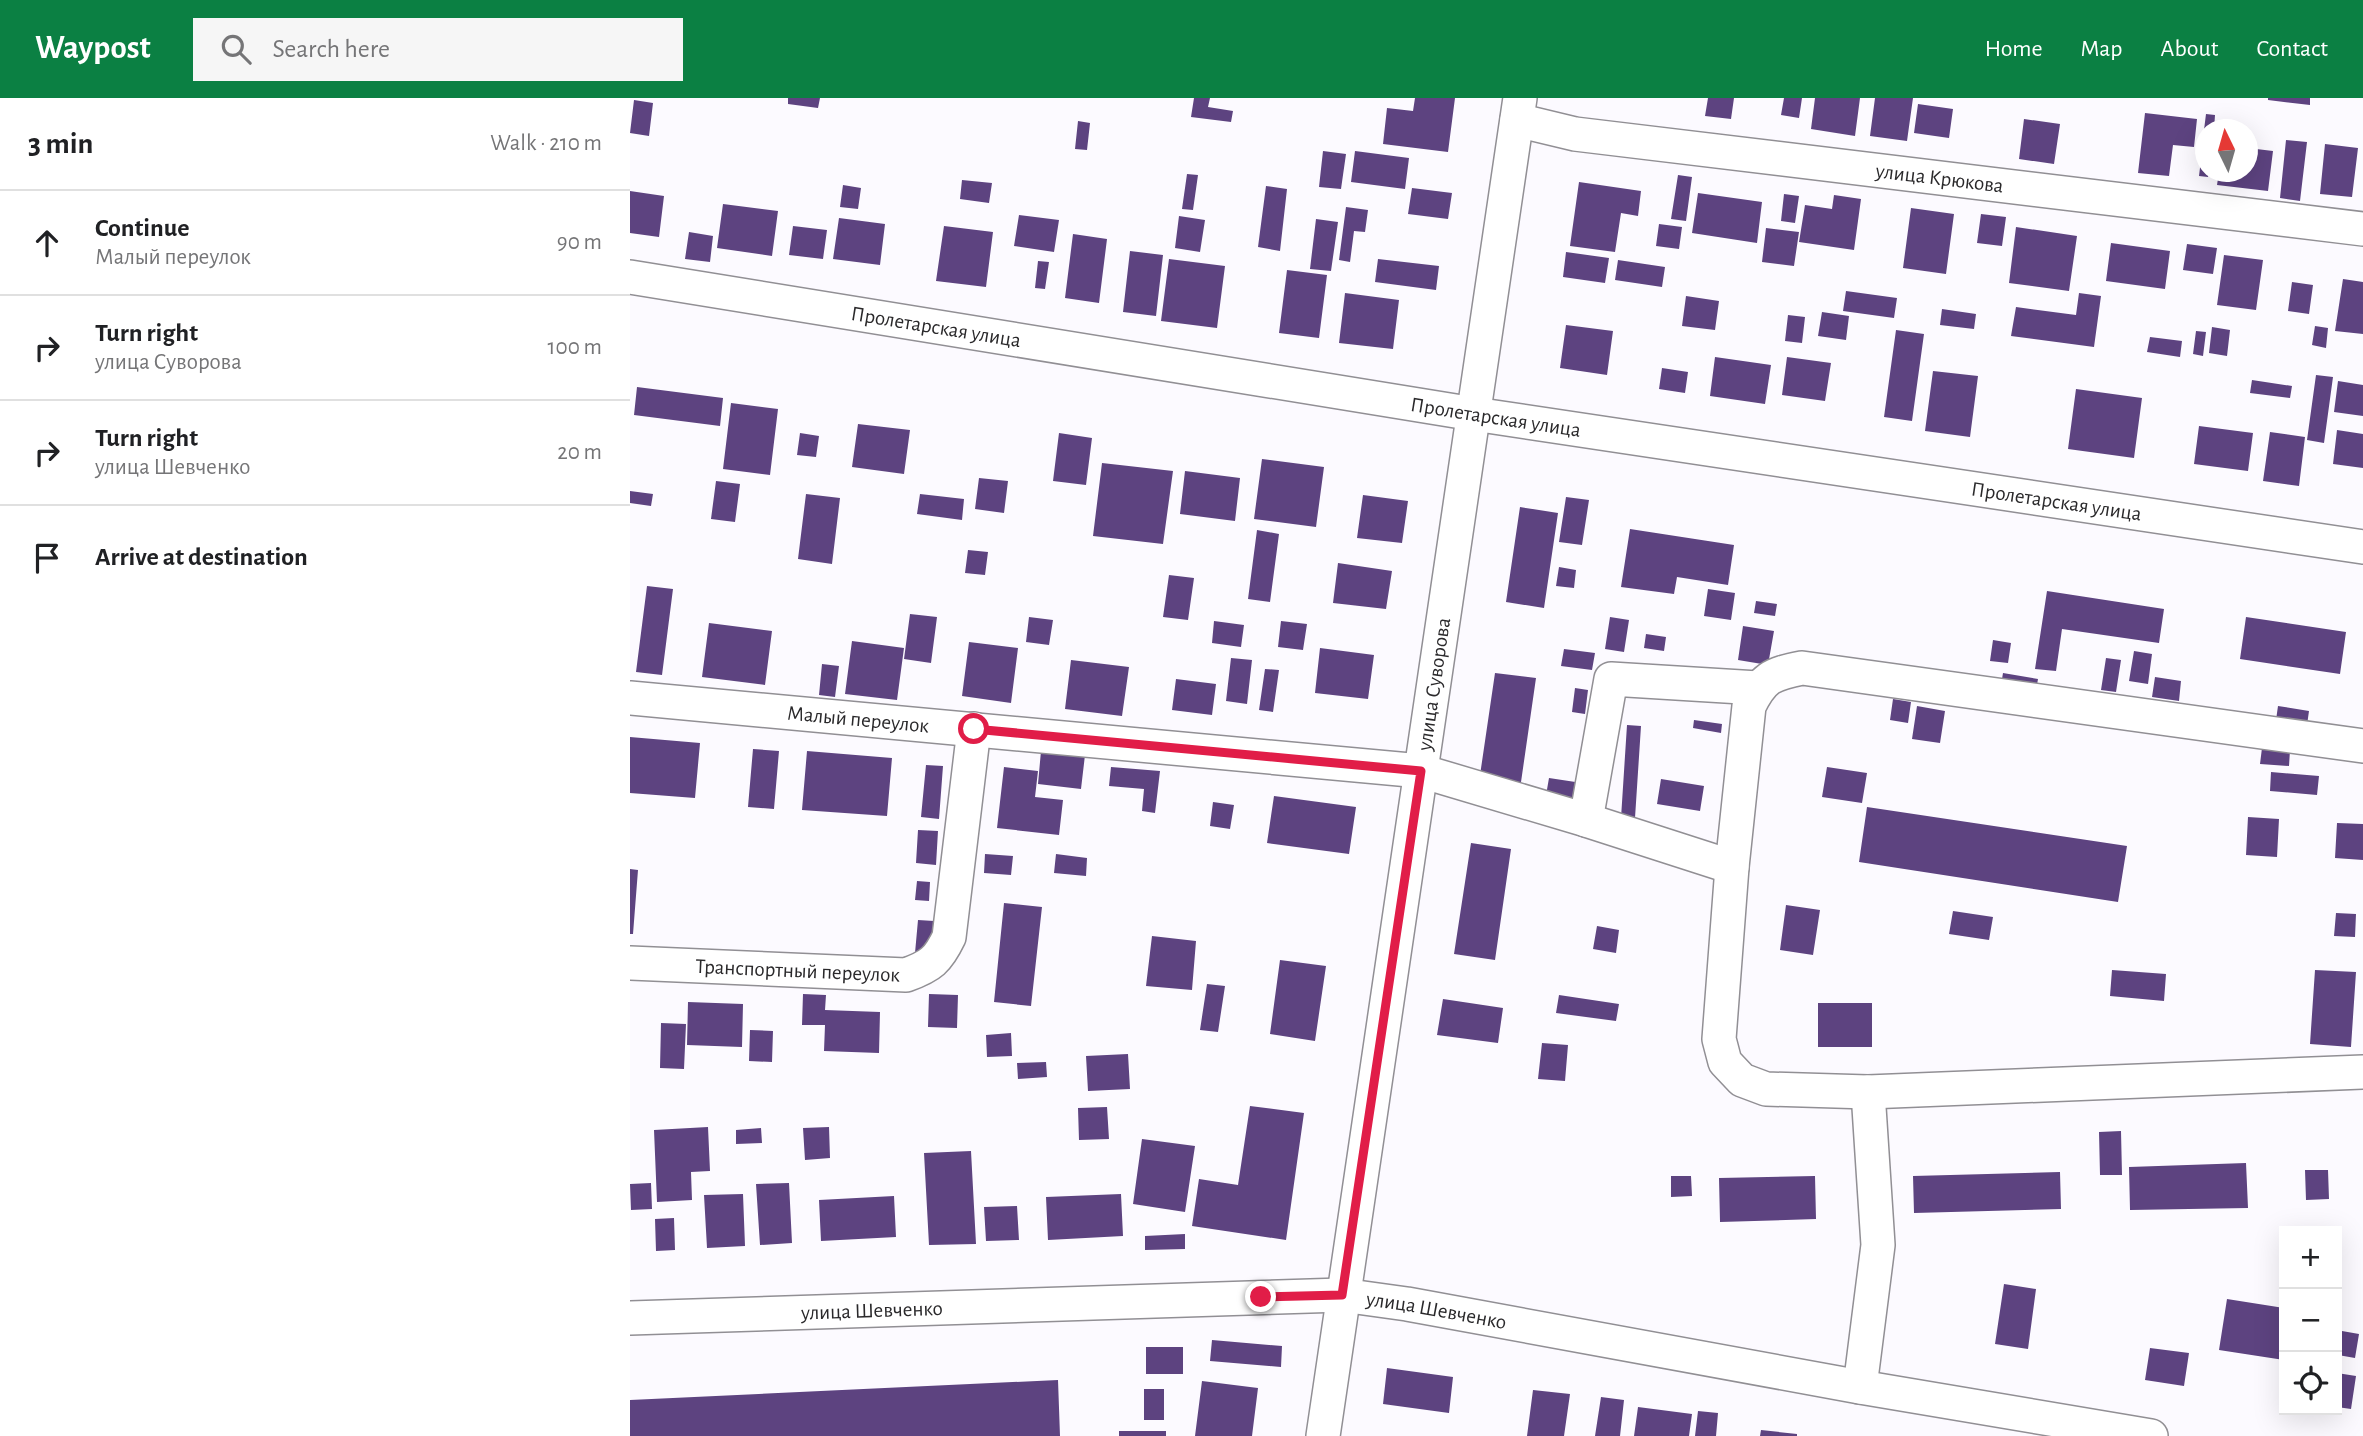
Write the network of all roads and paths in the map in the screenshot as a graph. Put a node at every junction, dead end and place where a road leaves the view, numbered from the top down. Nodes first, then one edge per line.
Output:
1 (1519, 109) edge
2 (2363, 229) edge
3 (630, 277) edge
4 (1474, 414) junction
5 (2363, 547) edge
6 (1758, 688) junction
7 (630, 698) edge
8 (974, 729) junction
9 (2363, 746) edge
10 (1421, 771) junction
11 (1586, 820) junction
12 (1732, 867) junction
13 (630, 963) edge
14 (2363, 1072) edge
15 (1868, 1092) junction
16 (1342, 1295) junction
17 (630, 1318) edge
18 (1860, 1387) junction
19 (1323, 1436) edge
20 (2151, 1436) edge

1 - 2 street, улица Крюкова
1 - 4 street, улица Суворова
3 - 4 street, Пролетарская улица
4 - 5 street, Пролетарская улица
4 - 10 street, улица Суворова
6 - 9 street
6 - 11 street
6 - 12 street
7 - 8 street, Малый переулок
8 - 10 street, Малый переулок
8 - 13 street, Транспортный переулок
10 - 11 street, Малый переулок
10 - 16 street, улица Суворова
11 - 12 street, Малый переулок
12 - 15 street
14 - 15 street
15 - 18 street
16 - 17 street, улица Шевченко
16 - 18 street, улица Шевченко
16 - 19 street, улица Суворова
18 - 20 street, улица Шевченко

